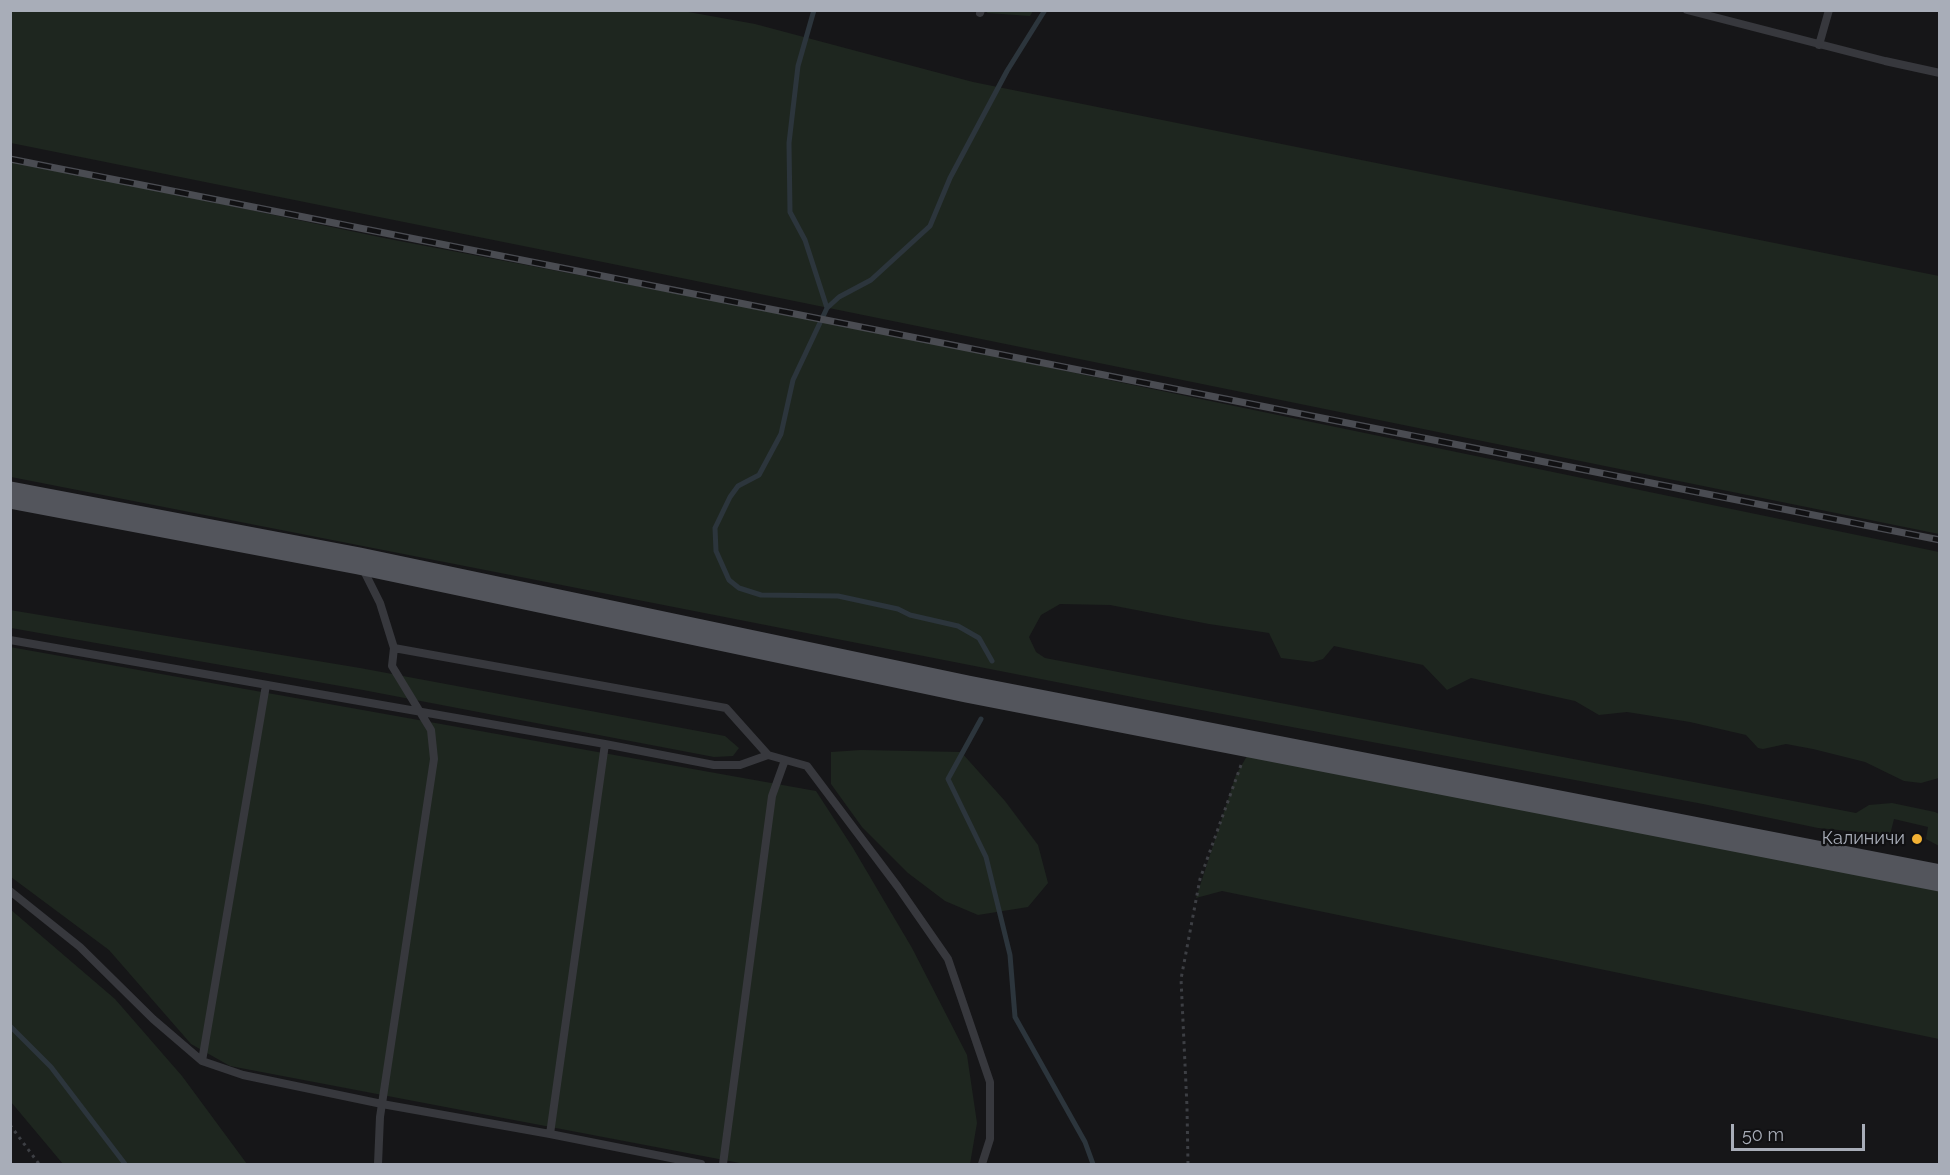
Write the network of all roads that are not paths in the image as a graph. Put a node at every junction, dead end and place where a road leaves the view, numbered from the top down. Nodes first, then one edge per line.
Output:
1 (1687, 10) edge
2 (1829, 10) edge
3 (1819, 45) junction
4 (1940, 73) edge
5 (10, 495) edge
6 (359, 561) junction
7 (10, 640) edge
8 (394, 648) junction
9 (266, 685) junction
10 (420, 712) junction
11 (605, 744) junction
12 (768, 755) junction
13 (785, 760) junction
14 (1940, 878) edge
15 (10, 891) edge
16 (202, 1060) junction
17 (382, 1104) junction
18 (550, 1134) junction
19 (378, 1164) edge
20 (701, 1164) edge
21 (723, 1164) edge
22 (982, 1164) edge

1 - 3 lane
2 - 3 lane
3 - 4 lane
5 - 6 main road
6 - 8 lane
6 - 14 main road
7 - 9 lane
8 - 10 lane
8 - 12 lane
9 - 10 lane
9 - 16 lane
10 - 11 lane
10 - 17 lane
11 - 12 lane
11 - 18 lane
12 - 13 lane
13 - 21 lane
13 - 22 lane
15 - 16 lane
16 - 17 lane
17 - 18 lane
17 - 19 lane
18 - 20 lane

